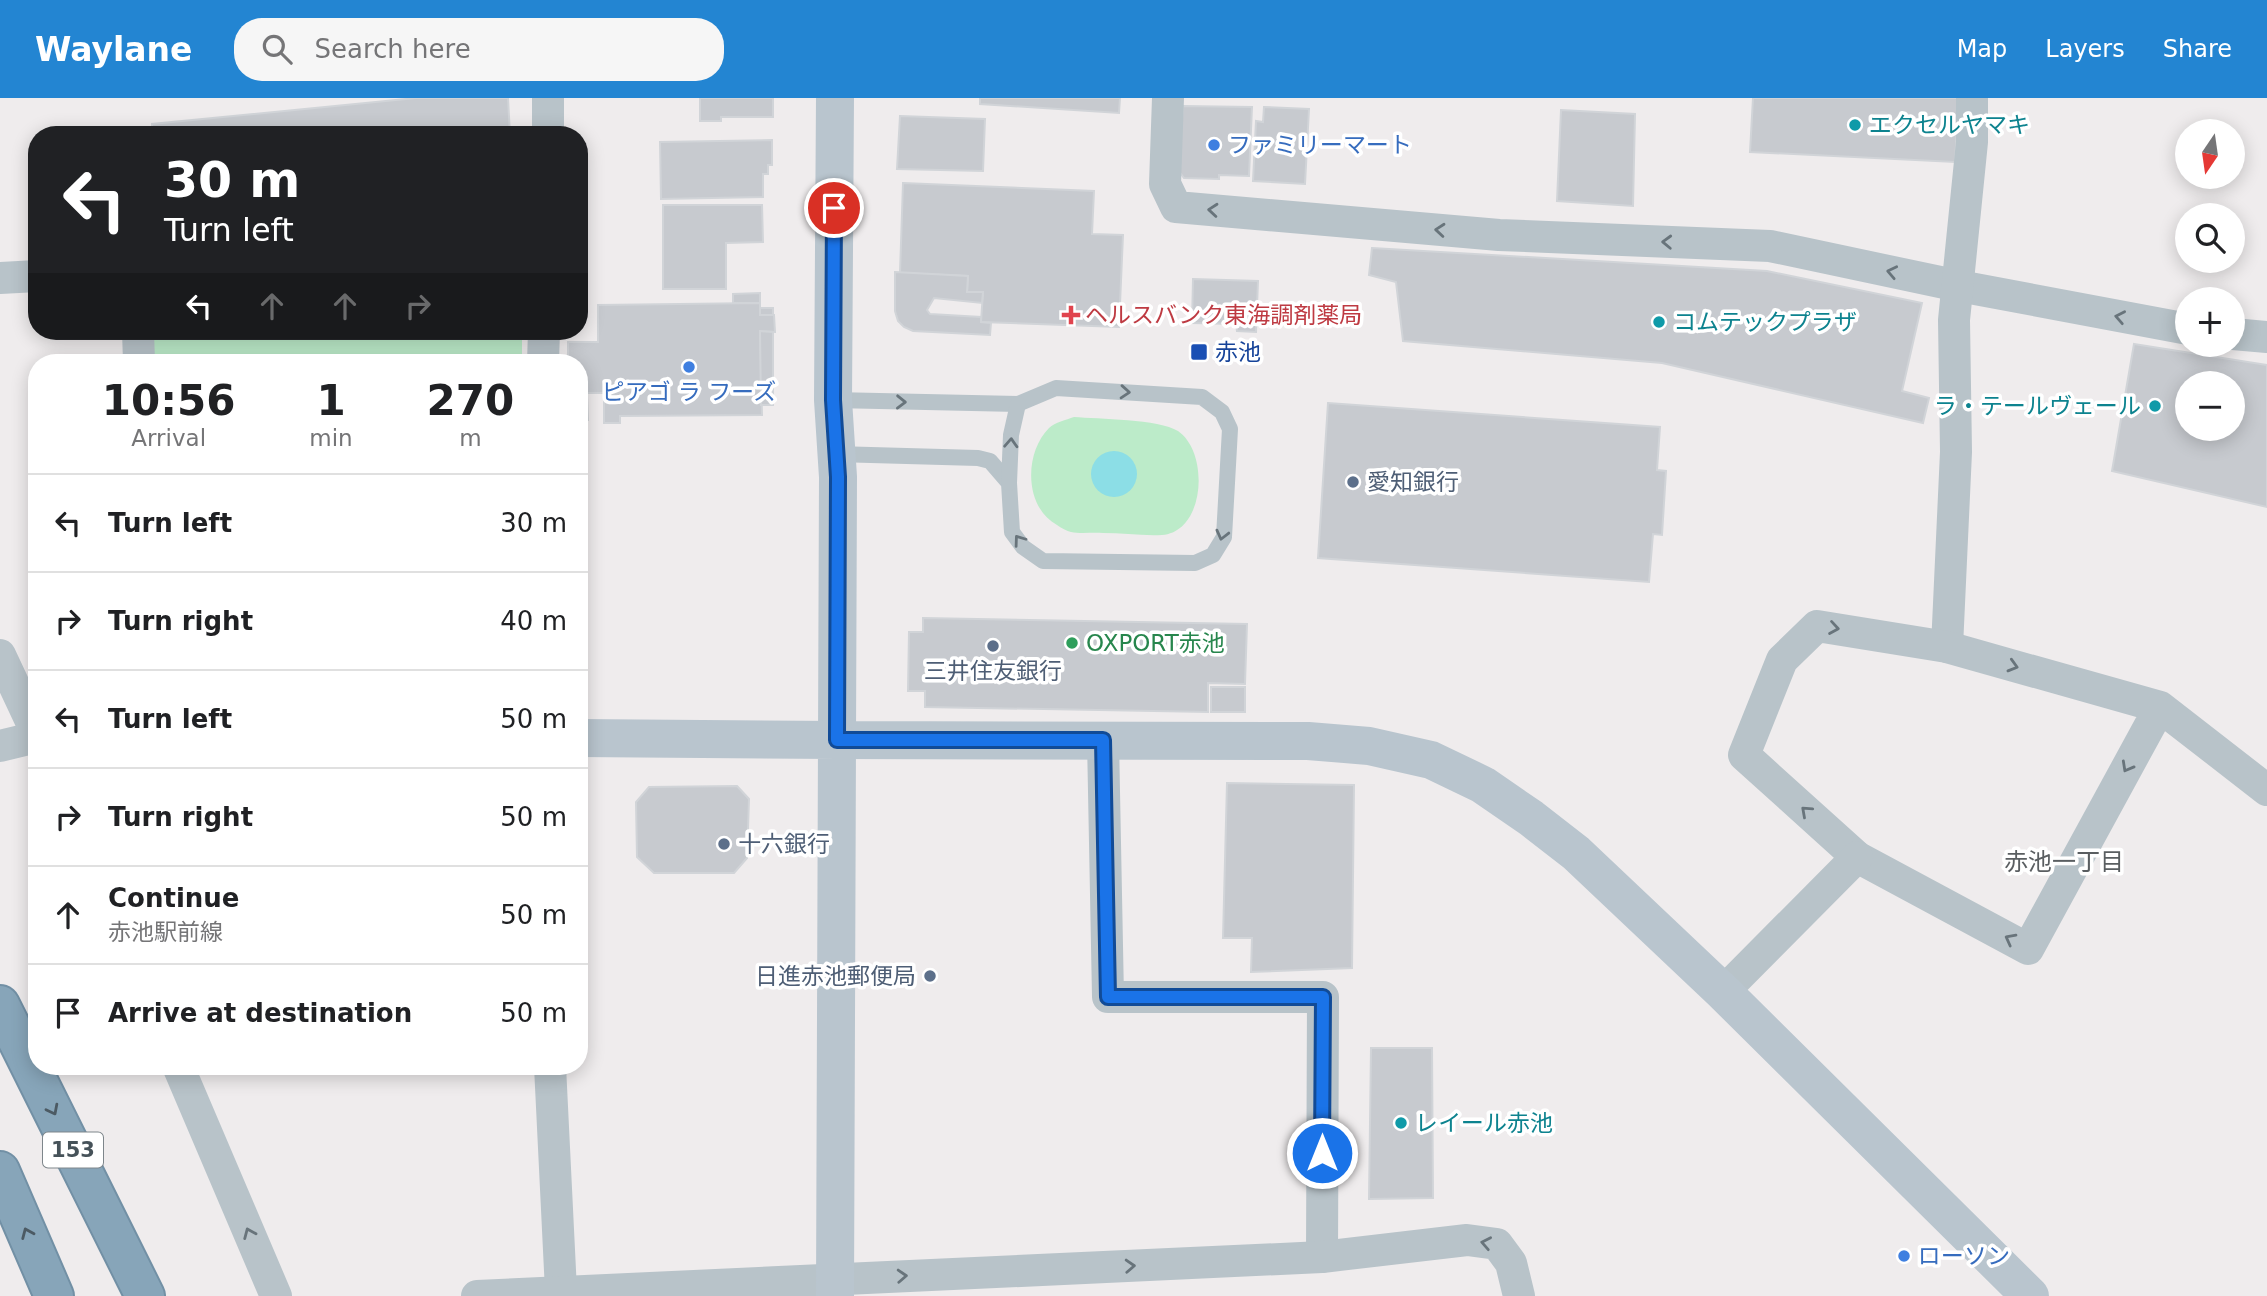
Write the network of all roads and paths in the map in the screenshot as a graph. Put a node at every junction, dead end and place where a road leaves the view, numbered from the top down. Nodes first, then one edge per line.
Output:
1 (548, 98) edge
2 (835, 98) edge
3 (1168, 98) edge
4 (1972, 98) edge
5 (548, 126) edge
6 (28, 276) edge
7 (0, 278) edge
8 (1959, 285) junction
9 (2175, 327) edge
10 (2245, 335) edge
11 (2267, 337) edge
12 (833, 400) junction
13 (1018, 404) junction
14 (836, 466) junction
15 (1009, 483) junction
16 (1947, 647) junction
17 (0, 655) edge
18 (2160, 707) junction
19 (28, 716) edge
20 (28, 738) edge
21 (588, 738) edge
22 (837, 740) junction
23 (1103, 740) junction
24 (0, 746) edge
25 (2267, 790) edge
26 (1857, 857) junction
27 (1723, 992) junction
28 (0, 1005) edge
29 (28, 1061) edge
30 (35, 1075) edge
31 (182, 1075) edge
32 (550, 1075) edge
33 (0, 1171) edge
34 (1322, 1256) junction
35 (834, 1288) edge
36 (561, 1291) junction
37 (54, 1296) edge
38 (145, 1296) edge
39 (276, 1296) edge
40 (477, 1296) edge
41 (1519, 1296) edge
42 (2030, 1296) edge

1 - 5 street
2 - 12 street
8 -> 3 street
4 - 8 street
6 - 7 street
9 -> 8 street
8 - 16 street
10 - 11 street
12 -> 13 lane
12 - 14 street
15 -> 13 lane
13 -> 15 lane
14 - 15 lane
14 - 22 street
16 -> 18 street
26 -> 16 street
17 - 19 street
18 - 25 street
18 -> 26 street
20 - 24 street
21 - 22 street
22 - 23 street
22 - 35 street
23 - 27 street
23 - 34 street
26 - 27 street
27 - 42 street
28 -> 29 highway, 153
30 -> 38 highway, 153
39 -> 31 street
32 - 36 street
37 -> 33 highway
35 -> 34 street
41 -> 34 street
35 - 36 street
36 - 40 street

